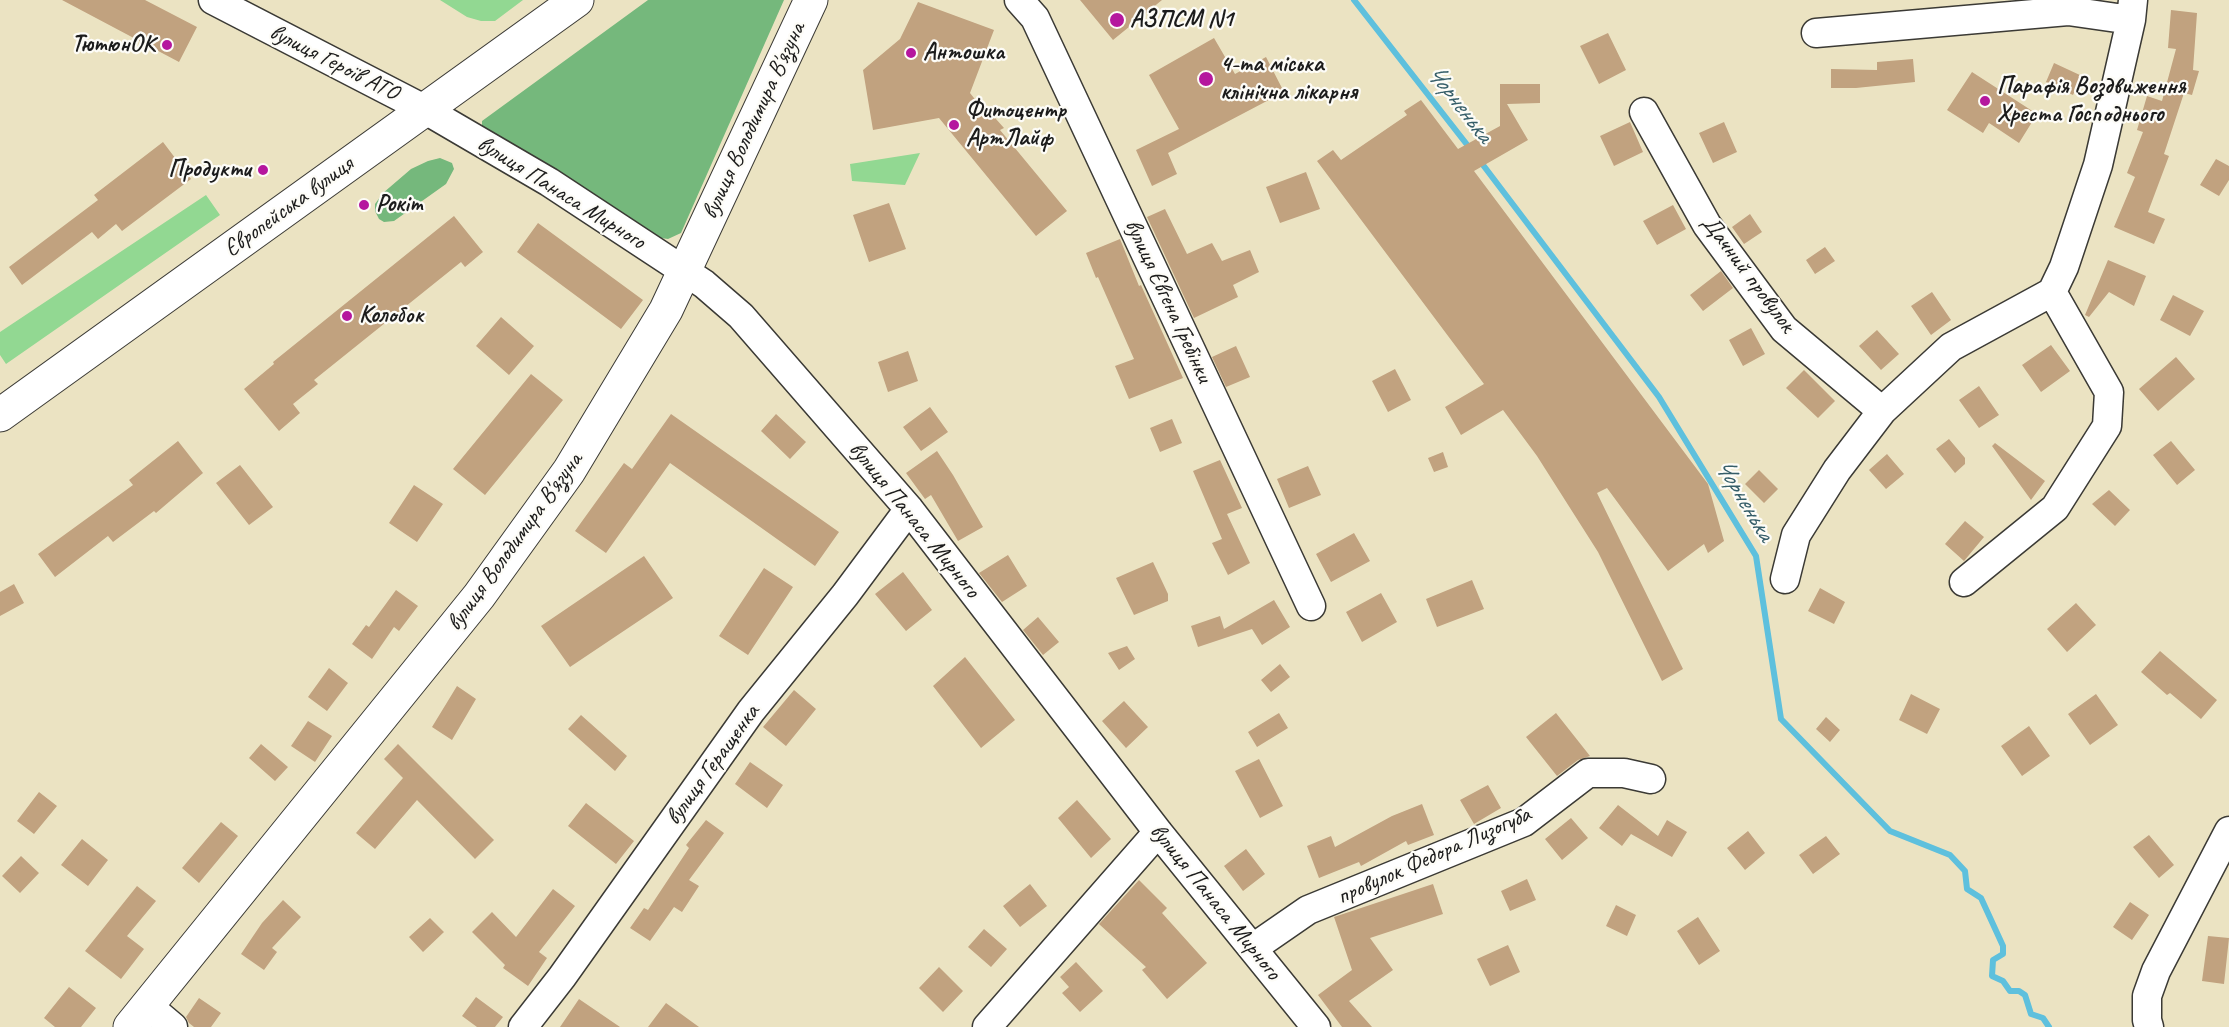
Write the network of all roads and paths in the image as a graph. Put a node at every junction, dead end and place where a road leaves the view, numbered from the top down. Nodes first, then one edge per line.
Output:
1 (213, 0) edge
2 (577, 0) edge
3 (811, 0) edge
4 (1019, 0) edge
5 (2132, 10) edge
6 (1816, 33) dead end
7 (424, 109) junction
8 (1644, 112) dead end
9 (684, 271) junction
10 (2052, 292) junction
11 (1882, 411) junction
12 (0, 415) edge
13 (909, 509) junction
14 (1785, 579) dead end
15 (1964, 582) dead end
16 (1311, 606) dead end
17 (1650, 779) dead end
18 (2229, 831) edge
19 (1158, 832) junction
20 (1253, 948) junction
21 (139, 1016) edge
22 (173, 1027) edge
23 (523, 1027) edge
24 (987, 1027) edge
25 (1316, 1027) edge
26 (2149, 1027) edge

1 - 7 street, вулиця Героїв АТО
2 - 7 main road, Європейська вулиця
3 - 9 main road, вулиця Володимира В'язуна
4 - 16 street, вулиця Євгена Гребінки
5 - 6 street
5 - 10 street
7 - 9 street, вулиця Панаса Мирного
7 - 12 main road, Європейська вулиця
8 - 11 street, Дачний провулок
9 - 13 street, вулиця Панаса Мирного
9 - 21 main road, вулиця Володимира В'язуна
10 - 11 street
10 - 15 street
11 - 14 street
13 - 19 street, вулиця Панаса Мирного
13 - 23 street, вулиця Геращенка
17 - 20 street, провулок Федора Лизогуба
18 - 26 street
19 - 20 street, вулиця Панаса Мирного
19 - 24 street
20 - 25 street, вулиця Панаса Мирного
21 - 22 street

